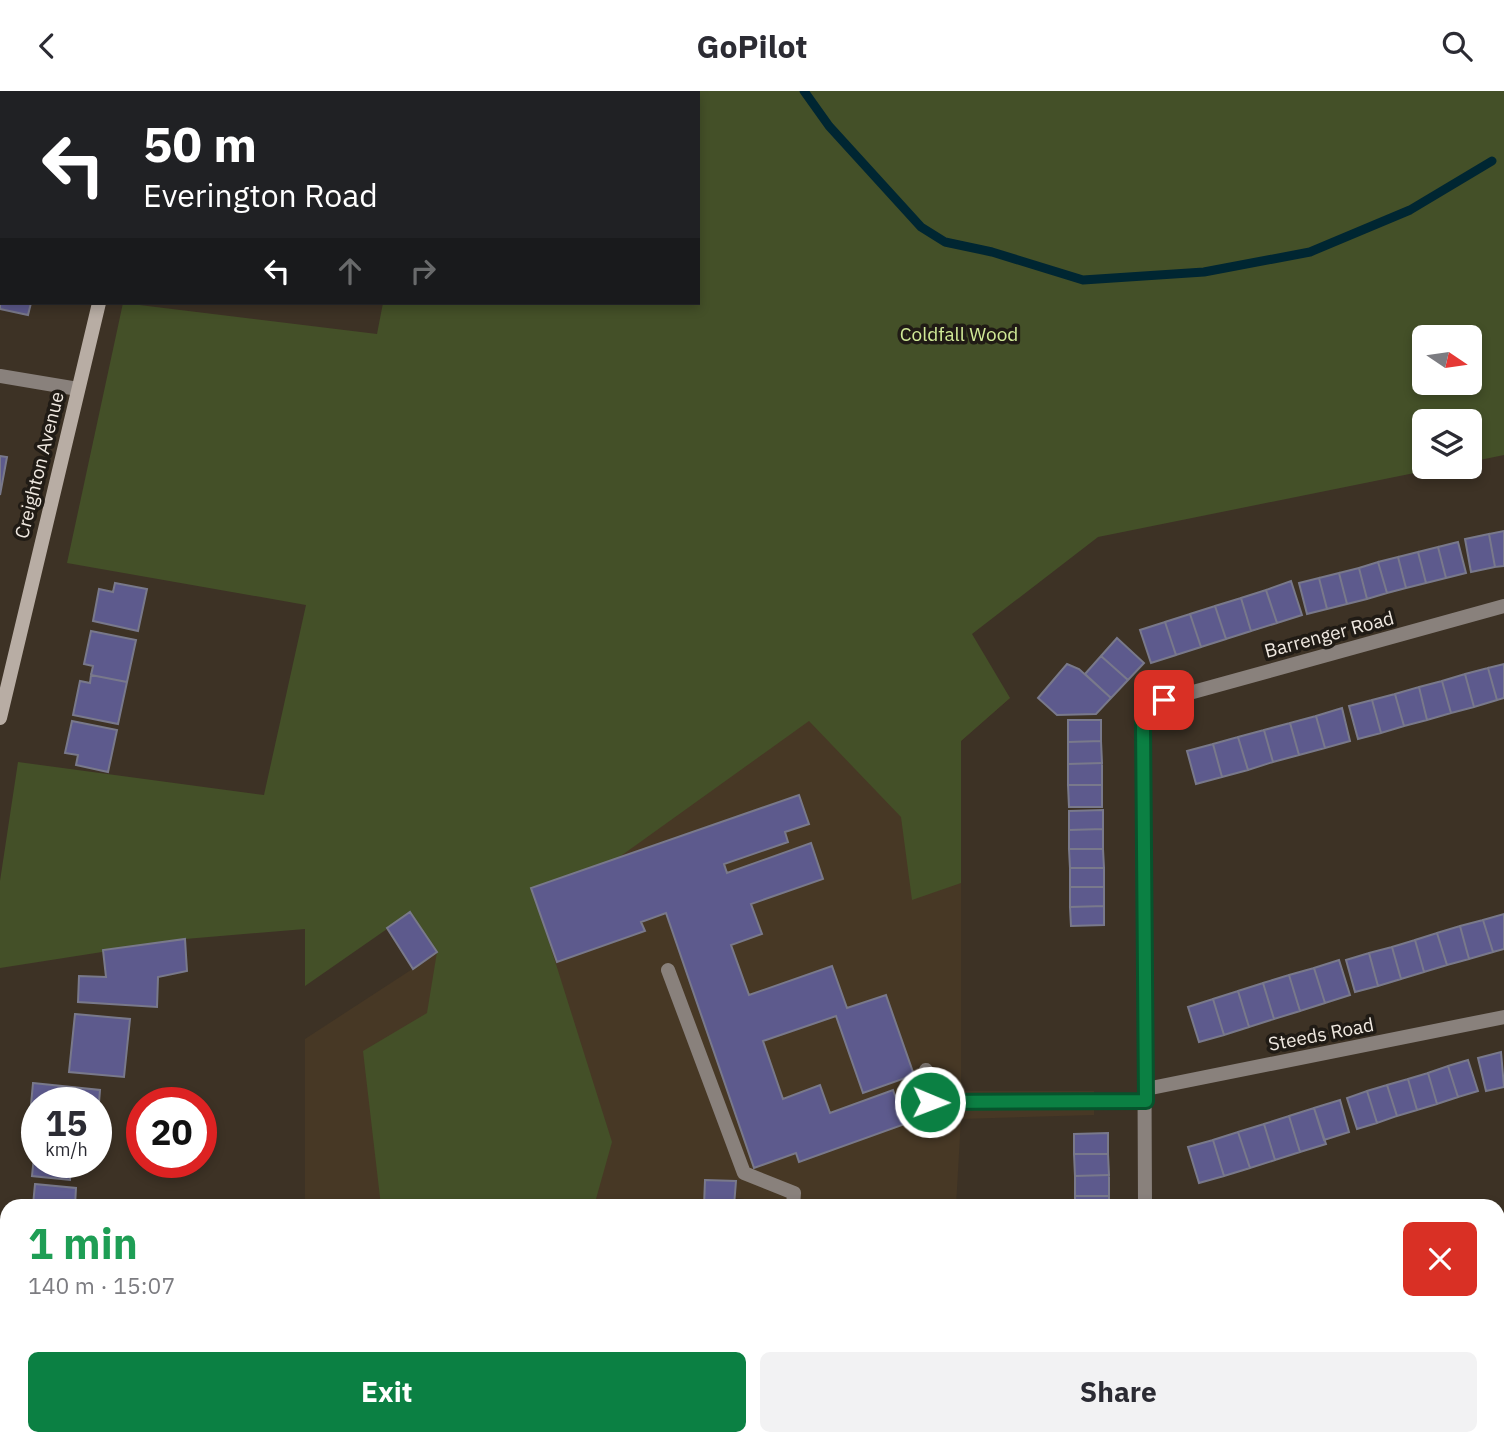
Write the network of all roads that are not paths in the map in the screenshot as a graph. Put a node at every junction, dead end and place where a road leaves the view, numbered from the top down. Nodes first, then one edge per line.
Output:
1 (99, 305) edge
2 (0, 376) edge
3 (78, 389) junction
4 (1504, 606) edge
5 (0, 718) edge
6 (668, 970) dead end
7 (1504, 1017) edge
8 (926, 1070) dead end
9 (1146, 1095) junction
10 (794, 1199) edge
11 (1145, 1199) edge

1 - 3 street, Creighton Avenue
2 - 3 street
3 - 5 street, Creighton Avenue
4 - 9 street, Barrenger Road
6 - 10 street
7 - 9 street, Steeds Road
8 - 9 street, Steeds Road
9 - 11 street

